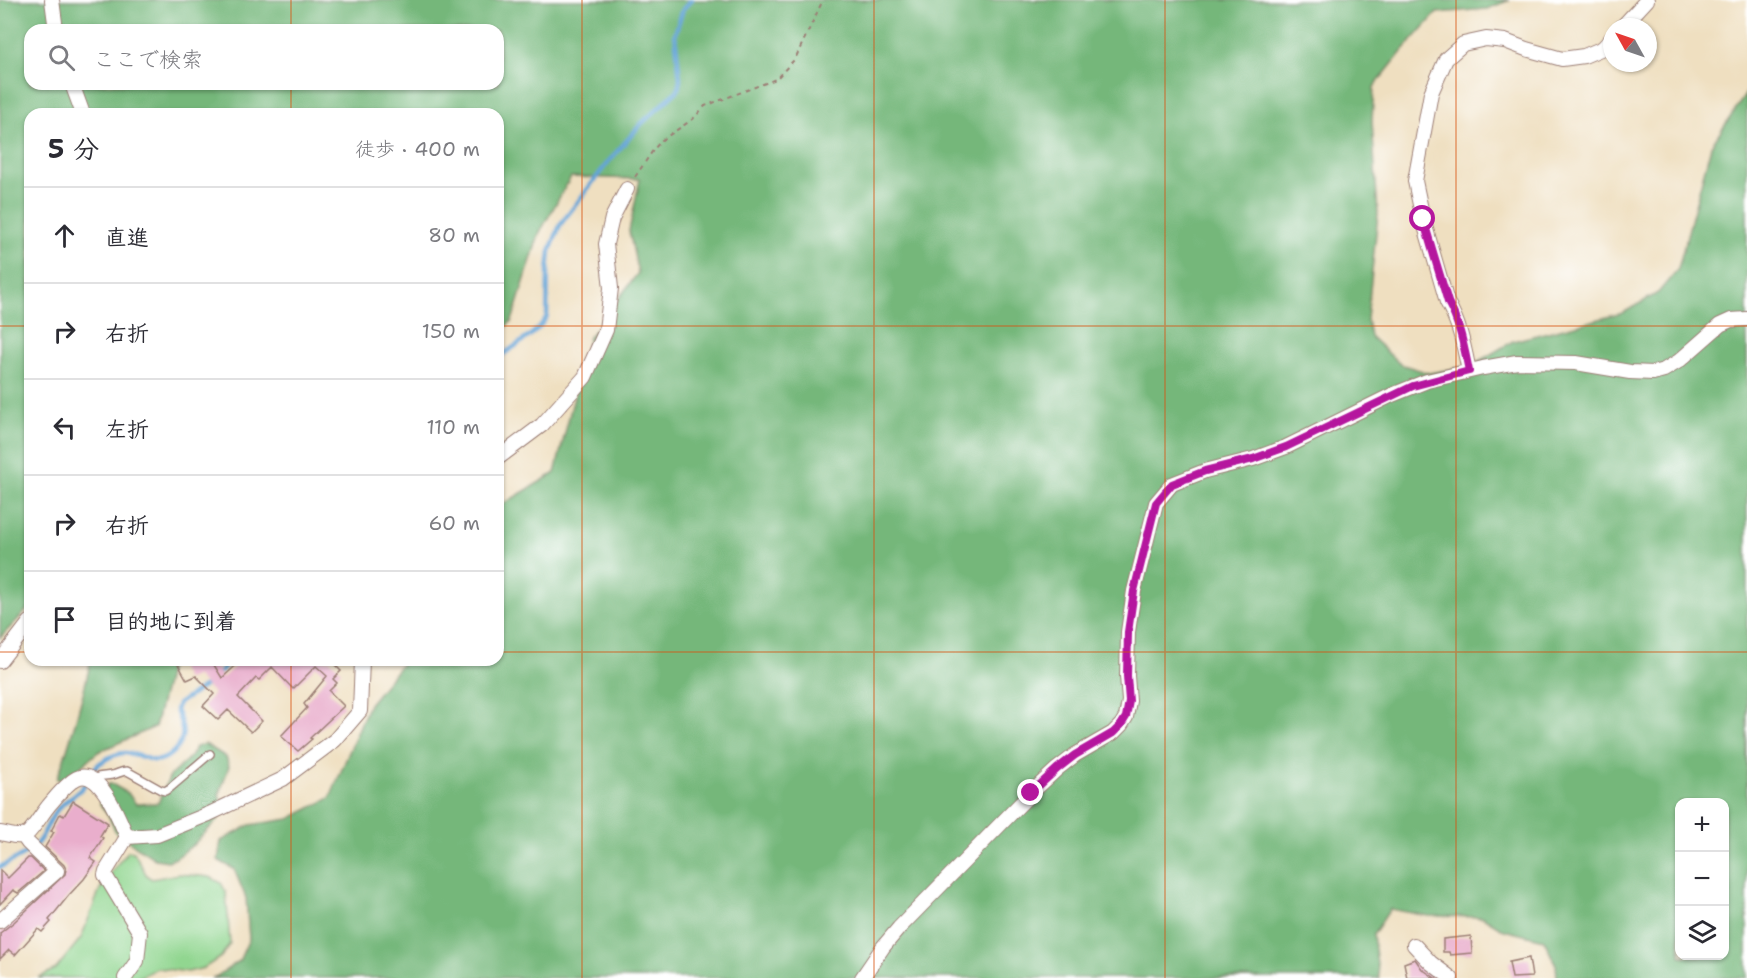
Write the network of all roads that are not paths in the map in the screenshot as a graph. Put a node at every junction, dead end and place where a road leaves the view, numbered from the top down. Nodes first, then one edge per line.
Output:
1 (52, 0) edge
2 (1647, 0) edge
3 (1630, 18) edge
4 (55, 24) edge
5 (1603, 48) edge
6 (74, 90) edge
7 (81, 108) edge
8 (627, 189) road end
9 (1747, 319) edge
10 (1469, 371) junction
11 (504, 454) edge
12 (24, 630) edge
13 (0, 661) edge
14 (362, 666) edge
15 (210, 754) dead end
16 (88, 779) junction
17 (0, 833) edge
18 (127, 837) junction
19 (29, 843) junction
20 (0, 921) edge
21 (1414, 945) dead end
22 (125, 978) edge
23 (862, 978) edge
24 (1451, 978) edge

1 - 4 street
2 - 3 street
5 - 10 street
6 - 7 street
8 - 11 street
9 - 10 street
10 - 23 street
12 - 13 street
14 - 18 street
15 - 16 lane
16 - 18 street
16 - 19 street
17 - 19 street
18 - 22 street
19 - 20 street
21 - 24 street

